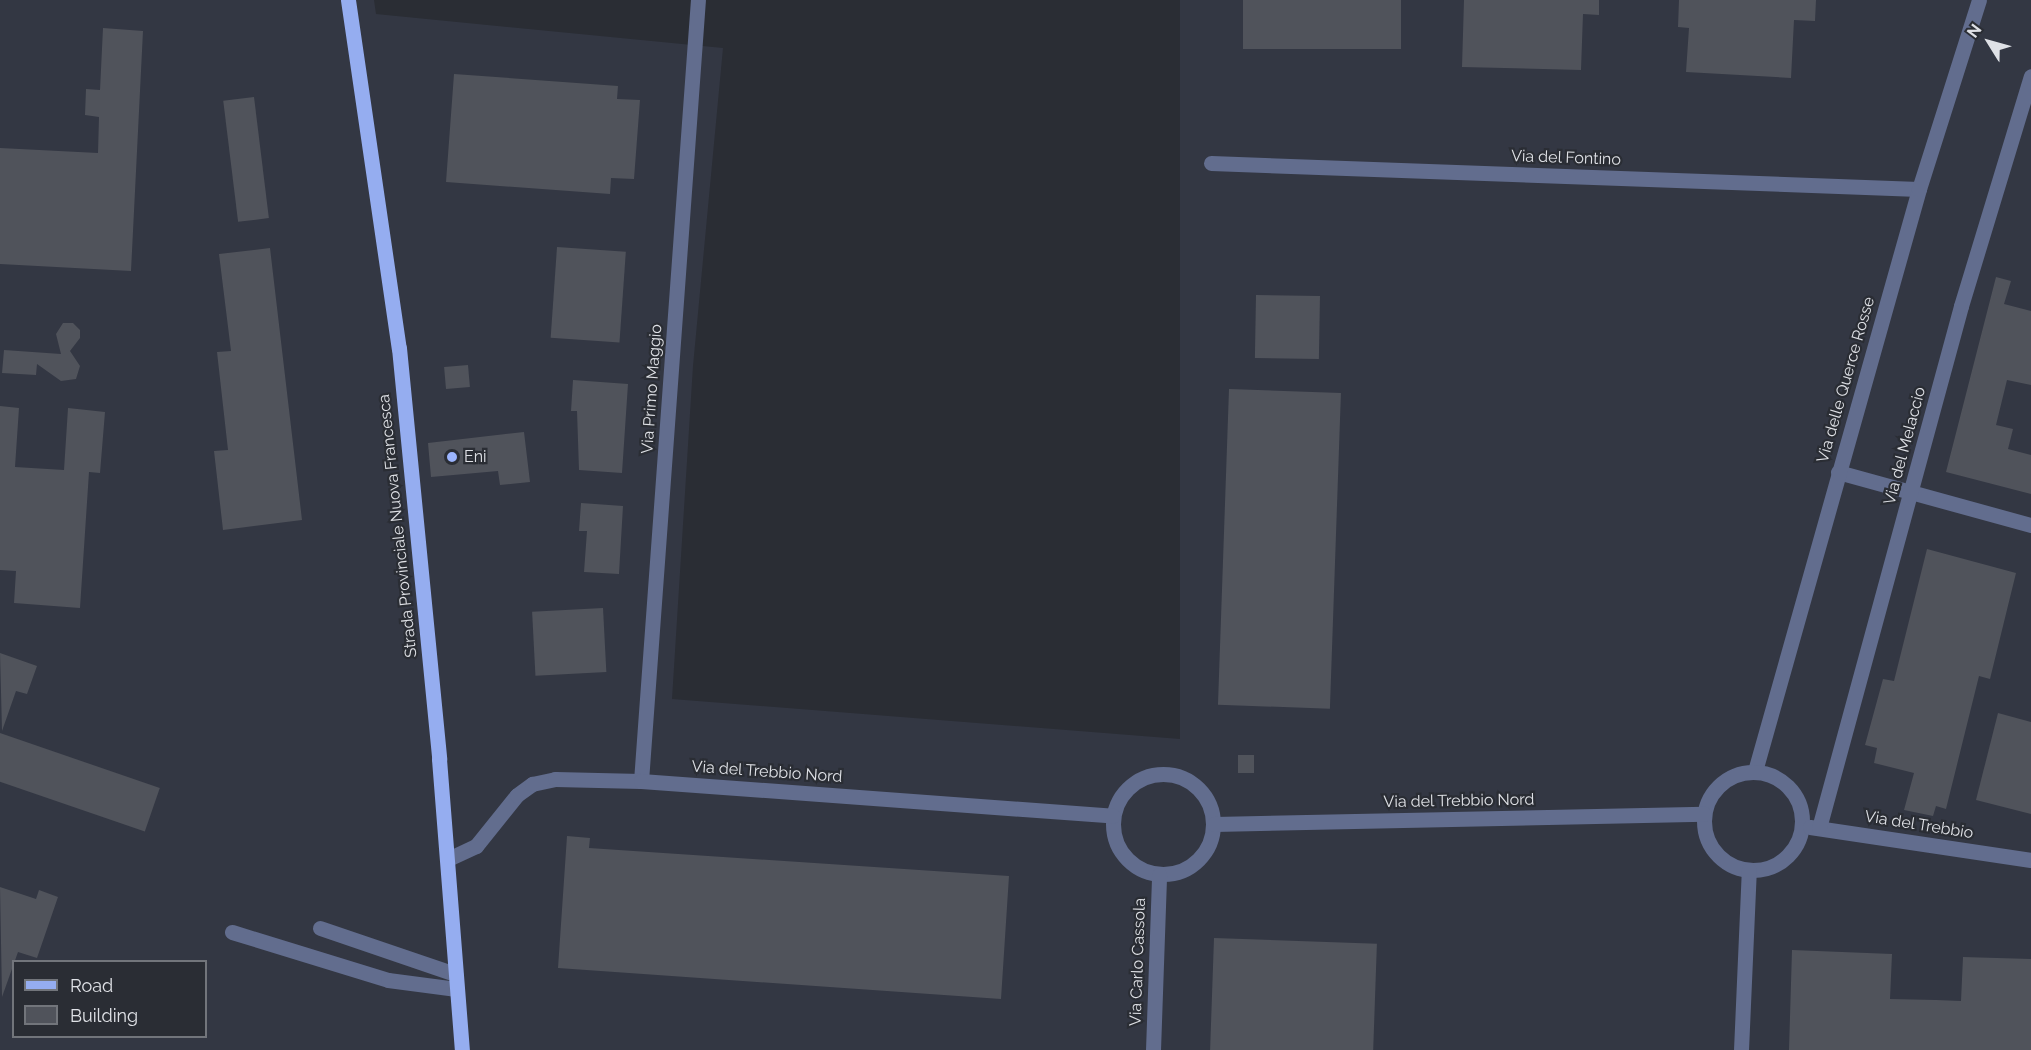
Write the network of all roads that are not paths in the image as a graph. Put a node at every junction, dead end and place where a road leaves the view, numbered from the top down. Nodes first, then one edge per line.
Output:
1 (348, 0) edge
2 (698, 0) edge
3 (1980, 0) edge
4 (2031, 76) edge
5 (1211, 163) dead end
6 (1919, 189) junction
7 (1839, 472) junction
8 (1911, 492) junction
9 (2031, 525) edge
10 (1755, 771) junction
11 (641, 781) junction
12 (1704, 814) junction
13 (1113, 816) junction
14 (1214, 824) junction
15 (1802, 826) junction
16 (1819, 828) junction
17 (448, 859) junction
18 (2031, 860) edge
19 (1749, 870) junction
20 (1160, 875) junction
21 (320, 928) dead end
22 (232, 932) dead end
23 (455, 981) junction
24 (462, 1050) edge
25 (1154, 1050) edge
26 (1741, 1050) edge

1 - 17 main road, Strada Provinciale Nuova Francesca
2 - 11 street, Via Primo Maggio
3 - 6 street, Via delle Querce Rosse
4 - 8 street, Via del Melaccio
5 - 6 street, Via del Fontino
6 - 7 street, Via delle Querce Rosse
7 - 8 street
7 - 10 street, Via delle Querce Rosse
8 - 9 street
8 - 16 street, Via del Melaccio
10 - 12 street
10 - 15 street
11 - 13 street, Via del Trebbio Nord
11 - 17 street, Via del Trebbio Nord
12 - 14 street, Via del Trebbio Nord
12 - 19 street
13 - 14 street
13 - 20 street
14 - 20 street
15 - 16 street, Via del Trebbio
15 - 19 street
16 - 18 street, Via del Trebbio
17 - 23 main road, Strada Provinciale Nuova Francesca
19 - 26 street
20 - 25 street, Via Carlo Cassola
21 - 23 street
22 - 23 street
23 - 24 main road, Strada Provinciale Nuova Francesca

